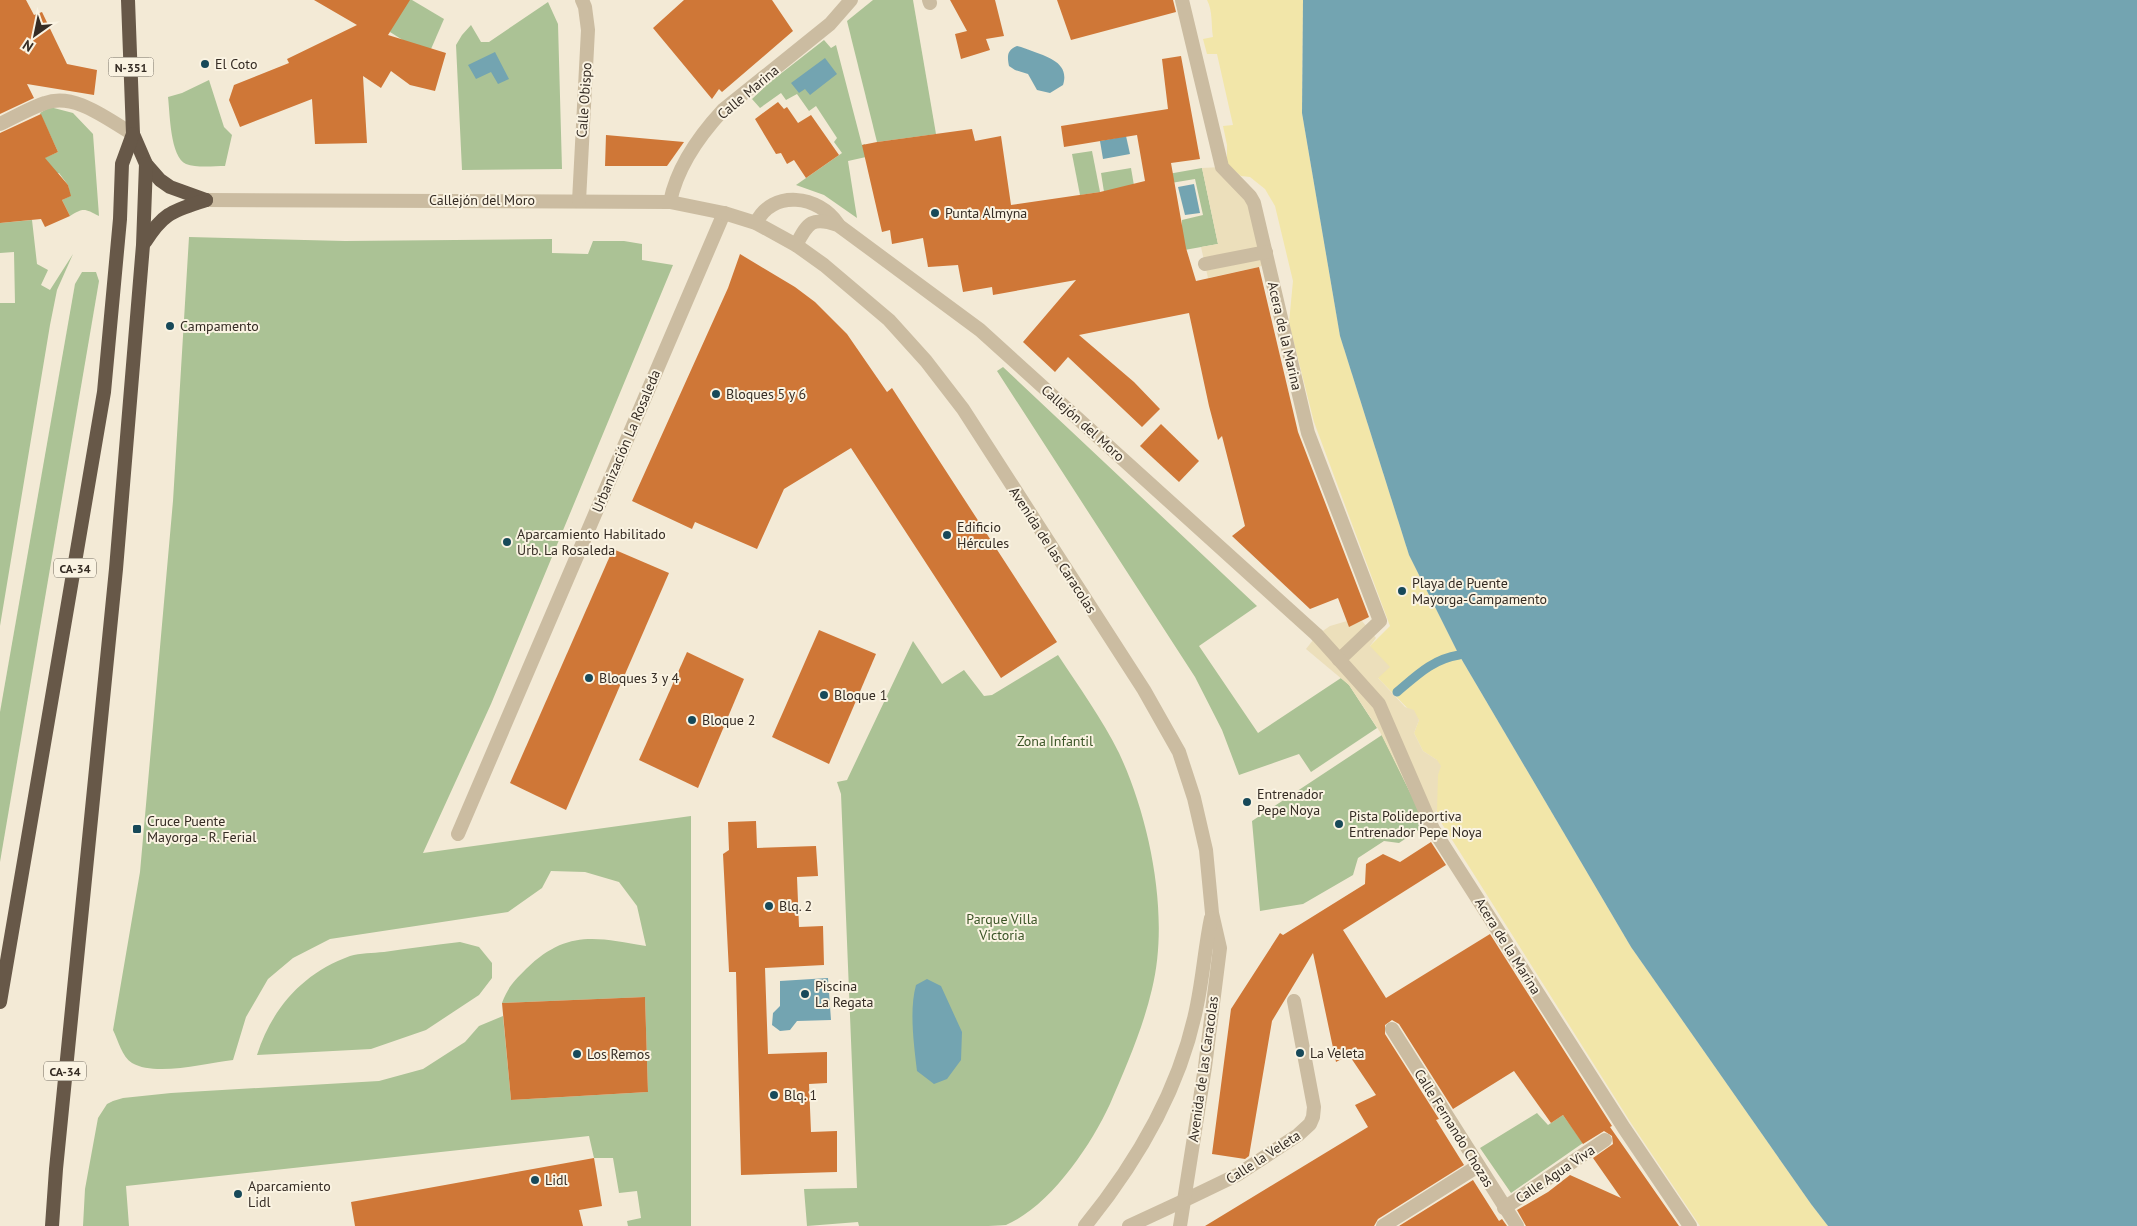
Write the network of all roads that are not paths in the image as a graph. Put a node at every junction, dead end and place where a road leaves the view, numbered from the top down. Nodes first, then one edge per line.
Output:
1 (128, 0) edge
2 (582, 0) edge
3 (851, 0) edge
4 (1182, 0) edge
5 (0, 124) edge
6 (133, 134) junction
7 (146, 164) junction
8 (206, 200) junction
9 (579, 201) junction
10 (670, 202) junction
11 (724, 214) junction
12 (756, 223) junction
13 (838, 225) junction
14 (143, 245) junction
15 (796, 245) junction
16 (1266, 252) junction
17 (1205, 264) dead end
18 (1317, 635) joint
19 (1339, 660) junction
20 (458, 834) dead end
21 (1212, 913) junction
22 (1294, 1001) dead end
23 (0, 1002) edge
24 (1392, 1030) dead end
25 (1605, 1140) dead end
26 (1478, 1166) junction
27 (1183, 1201) junction
28 (1504, 1208) junction
29 (52, 1226) edge
30 (1085, 1226) edge
31 (1129, 1226) edge
32 (1180, 1226) edge
33 (1383, 1226) edge
34 (1516, 1226) edge
35 (1690, 1226) edge

1 - 6 highway, N-351
2 - 9 street, Calle Obispo
3 - 10 street, Calle Marina
4 - 16 street, Acera de la Marina
5 - 6 street
6 - 7 highway, CA-34
6 - 23 highway, CA-34
7 - 8 highway
7 - 14 highway, CA-34
8 - 9 street, Callejón del Moro
8 - 14 highway
9 - 10 street, Callejón del Moro
10 - 11 street, Callejón del Moro
11 - 12 street, Callejón del Moro
11 - 20 street, Urbanización La Rosaleda
12 - 13 street, Callejón del Moro
12 - 15 street, Callejón del Moro
13 - 15 street, Callejón del Moro
13 - 18 street, Callejón del Moro
14 - 29 highway, CA-34
15 - 21 street, Avenida de las Caracolas
16 - 17 street
16 - 19 street, Acera de la Marina
18 - 19 street, Acera de la Marina
19 - 35 street, Acera de la Marina
21 - 27 street, Avenida de las Caracolas
21 - 30 street, Avenida de las Caracolas
22 - 27 street, Calle la Veleta
24 - 26 street, Calle Fernando Chozas
25 - 28 street, Calle Agua Viva
26 - 28 street, Calle Fernando Chozas
26 - 33 street
27 - 31 street, Calle la Veleta
27 - 32 street, Avenida de las Caracolas
28 - 34 street, Calle Fernando Chozas

